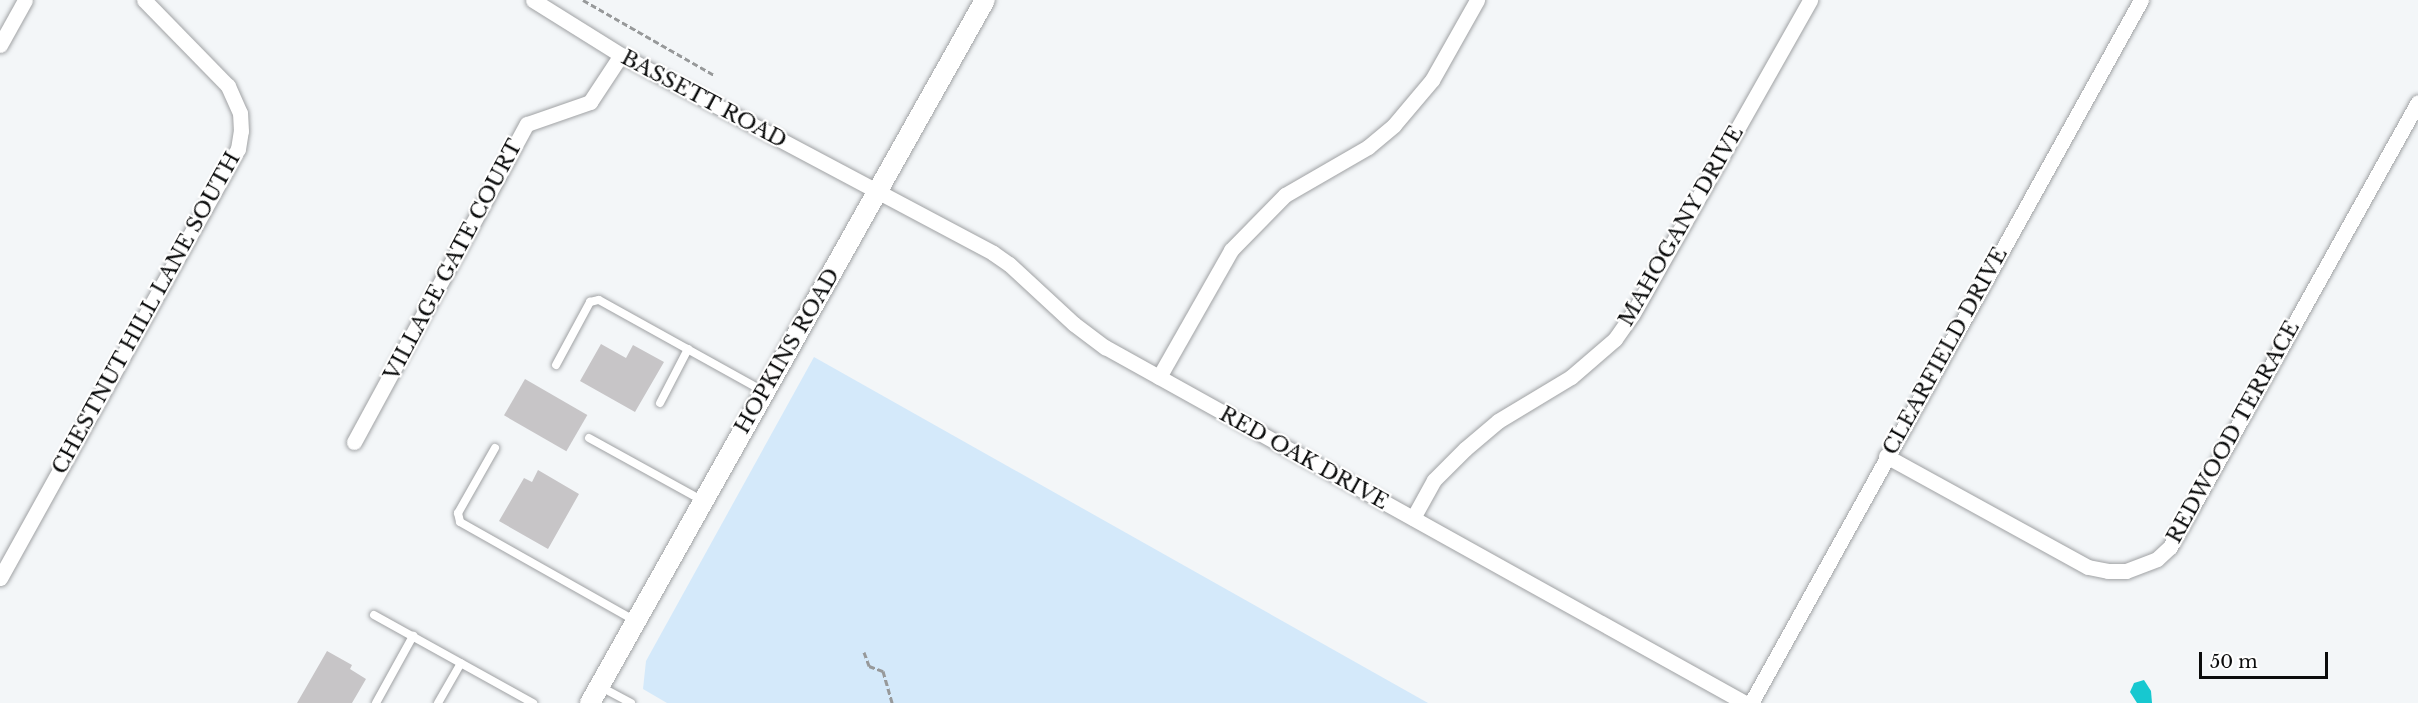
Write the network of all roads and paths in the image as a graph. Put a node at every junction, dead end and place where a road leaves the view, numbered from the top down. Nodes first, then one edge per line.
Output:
1 (26, 0) edge
2 (144, 0) edge
3 (533, 0) edge
4 (583, 0) edge
5 (985, 0) edge
6 (1477, 0) edge
7 (1810, 0) edge
8 (2141, 0) edge
9 (0, 45) edge
10 (621, 55) junction
11 (714, 75) dead end
12 (2418, 102) edge
13 (878, 192) junction
14 (688, 349) junction
15 (556, 364) dead end
16 (1159, 377) junction
17 (765, 391) junction
18 (660, 403) dead end
19 (589, 438) dead end
20 (354, 442) dead end
21 (495, 448) dead end
22 (1886, 456) junction
23 (703, 501) junction
24 (1413, 518) junction
25 (0, 578) edge
26 (374, 615) dead end
27 (636, 621) junction
28 (413, 636) junction
29 (864, 652) dead end
30 (460, 663) junction
31 (599, 686) junction
32 (376, 703) edge
33 (438, 703) edge
34 (533, 703) edge
35 (590, 703) edge
36 (631, 703) edge
37 (892, 703) edge
38 (1745, 703) edge
39 (1751, 703) edge

1 - 9 street
2 - 25 street, CHESTNUT HILL LANE SOUTH
3 - 10 street, BASSETT ROAD
4 - 11 path
5 - 13 street, HOPKINS ROAD
6 - 16 street
7 - 24 street, MAHOGANY DRIVE
8 - 22 street, CLEARFIELD DRIVE
10 - 13 street, BASSETT ROAD
10 - 20 street, VILLAGE GATE COURT
12 - 22 street, REDWOOD TERRACE
13 - 16 street, RED OAK DRIVE
13 - 17 street, HOPKINS ROAD
14 - 15 lane
14 - 17 lane
14 - 18 lane
16 - 24 street, RED OAK DRIVE
17 - 23 street, HOPKINS ROAD
19 - 23 lane
21 - 27 lane
22 - 39 street, CLEARFIELD DRIVE
23 - 27 street, HOPKINS ROAD
24 - 38 street, RED OAK DRIVE
26 - 28 lane
27 - 31 street, HOPKINS ROAD
28 - 30 lane
28 - 32 lane
29 - 37 path
30 - 33 lane
30 - 34 lane
31 - 35 street, HOPKINS ROAD
31 - 36 lane

